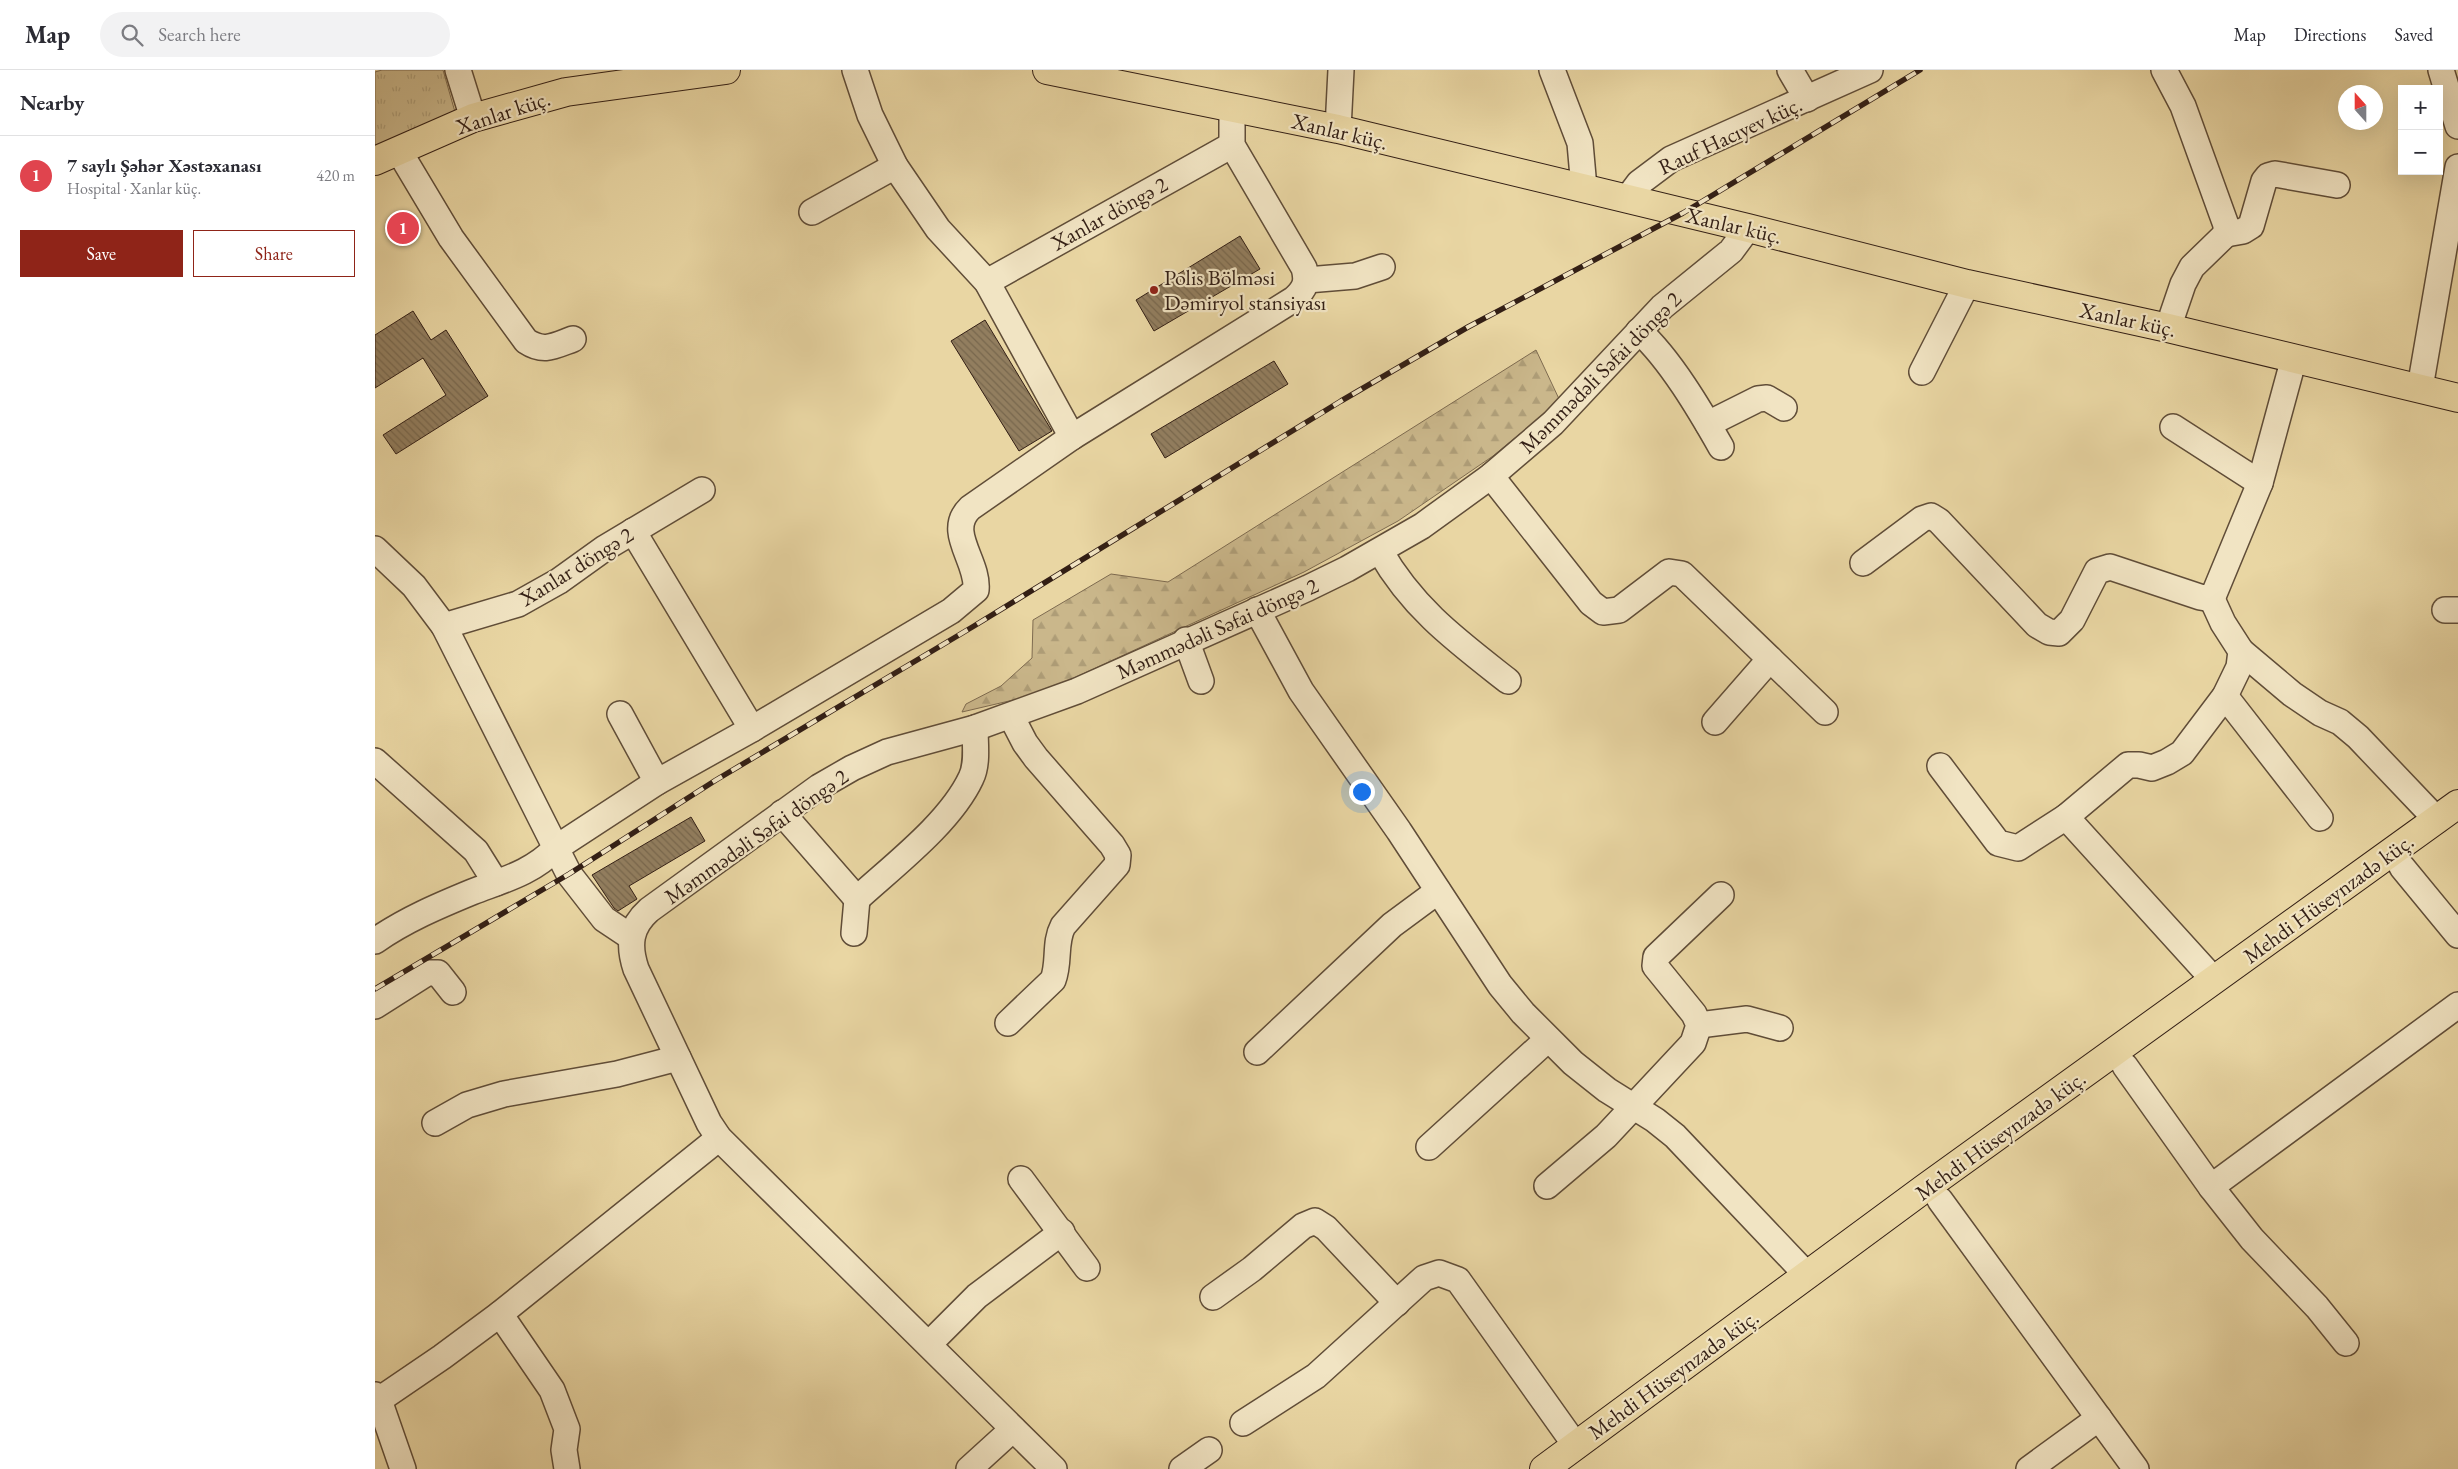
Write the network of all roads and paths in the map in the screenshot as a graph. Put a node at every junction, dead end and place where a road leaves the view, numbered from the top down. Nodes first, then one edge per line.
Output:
1 (458, 70) edge
2 (726, 70) edge
3 (855, 70) edge
4 (1047, 70) edge
5 (1341, 70) edge
6 (1553, 70) edge
7 (1789, 70) edge
8 (1870, 70) edge
9 (2163, 70) edge
10 (2441, 70) edge
11 (1807, 99) junction
12 (1232, 107) junction
13 (473, 118) junction
14 (2458, 126) edge
15 (1338, 129) junction
16 (1232, 145) junction
17 (387, 156) edge
18 (895, 166) junction
19 (2458, 166) edge
20 (2337, 185) dead end
21 (1584, 188) junction
22 (1627, 199) junction
23 (812, 212) dead end
24 (1748, 228) junction
25 (2226, 234) junction
26 (1382, 267) dead end
27 (1307, 280) junction
28 (987, 282) junction
29 (1967, 284) junction
30 (2168, 328) junction
31 (1639, 331) junction
32 (573, 339) dead end
33 (2294, 358) junction
34 (1922, 372) dead end
35 (2419, 388) junction
36 (2458, 398) edge
37 (1784, 408) dead end
38 (1708, 424) junction
39 (2173, 427) dead end
40 (1072, 437) junction
41 (1721, 447) dead end
42 (1491, 476) junction
43 (2260, 484) junction
44 (702, 490) dead end
45 (633, 530) junction
46 (375, 549) edge
47 (1380, 551) junction
48 (1863, 563) dead end
49 (2212, 599) junction
50 (1257, 610) junction
51 (444, 626) junction
52 (1186, 640) junction
53 (2241, 651) junction
54 (1770, 659) junction
55 (1201, 681) dead end
56 (1508, 681) dead end
57 (2225, 696) junction
58 (1825, 712) dead end
59 (620, 714) dead end
60 (1011, 716) junction
61 (1715, 722) dead end
62 (975, 728) junction
63 (752, 730) junction
64 (377, 765) edge
65 (1940, 766) dead end
66 (657, 782) junction
67 (783, 813) junction
68 (2451, 816) edge
69 (2066, 817) junction
70 (2320, 818) dead end
71 (556, 848) junction
72 (2401, 867) junction
73 (496, 883) junction
74 (1438, 891) junction
75 (1721, 895) dead end
76 (857, 899) junction
77 (854, 933) dead end
78 (2458, 935) edge
79 (631, 937) junction
80 (375, 941) edge
81 (2214, 980) junction
82 (453, 992) dead end
83 (375, 1006) edge
84 (2458, 1006) edge
85 (1008, 1023) dead end
86 (1699, 1025) junction
87 (1781, 1028) dead end
88 (1548, 1039) junction
89 (1257, 1052) dead end
90 (678, 1058) junction
91 (2125, 1066) junction
92 (1634, 1107) junction
93 (435, 1123) dead end
94 (719, 1138) junction
95 (1429, 1147) dead end
96 (1021, 1180) dead end
97 (1547, 1186) dead end
98 (2211, 1187) junction
99 (1940, 1200) junction
100 (1061, 1232) junction
101 (1087, 1268) dead end
102 (1807, 1275) junction
103 (1213, 1297) dead end
104 (1397, 1303) junction
105 (499, 1314) junction
106 (2346, 1343) dead end
107 (929, 1344) junction
108 (377, 1397) edge
109 (2099, 1418) junction
110 (1243, 1423) dead end
111 (1013, 1429) junction
112 (1209, 1450) dead end
113 (1574, 1457) edge
114 (403, 1469) edge
115 (567, 1469) edge
116 (969, 1469) edge
117 (1054, 1469) edge
118 (1182, 1469) edge
119 (1544, 1469) edge
120 (2029, 1469) edge
121 (2136, 1469) edge

1 - 13 street
2 - 13 main road, Xanlar küç.
3 - 18 street
4 - 12 main road, Xanlar küç.
5 - 15 street
6 - 21 street
7 - 11 street
8 - 11 street, Rauf Hacıyev küç.
9 - 25 street
10 - 14 street
11 - 22 street, Rauf Hacıyev küç.
12 - 15 main road, Xanlar küç.
12 - 16 street
13 - 17 main road, Xanlar küç.
15 - 21 main road, Xanlar küç.
16 - 27 street
16 - 28 street, Xanlar döngə 2
17 - 32 street
18 - 23 street
18 - 28 street
19 - 35 street
20 - 25 street
21 - 22 main road, Xanlar küç.
22 - 24 main road, Xanlar küç.
24 - 29 main road, Xanlar küç.
24 - 31 street, Məmmədəli Səfai döngə 2
25 - 30 street
26 - 27 street
27 - 40 street
28 - 40 street
29 - 30 main road, Xanlar küç.
29 - 34 street
30 - 33 main road, Xanlar küç.
31 - 38 street
31 - 42 street, Məmmədəli Səfai döngə 2
33 - 35 main road, Xanlar küç.
33 - 43 street
35 - 36 main road, Xanlar küç.
37 - 38 street
38 - 41 street
39 - 43 street
40 - 63 street
42 - 47 street, Məmmədəli Səfai döngə 2
42 - 54 street
43 - 49 street
44 - 45 street, Xanlar döngə 2
45 - 51 street, Xanlar döngə 2
45 - 63 street
46 - 51 street
47 - 50 street, Məmmədəli Səfai döngə 2
47 - 56 street
48 - 49 street
49 - 53 street
50 - 52 street, Məmmədəli Səfai döngə 2
50 - 74 street
51 - 71 street
52 - 55 street
52 - 60 street, Məmmədəli Səfai döngə 2
53 - 57 street
53 - 68 street
54 - 58 street
54 - 61 street
57 - 69 street
57 - 70 street
59 - 66 street
60 - 62 street, Məmmədəli Səfai döngə 2
60 - 85 street
62 - 67 street, Məmmədəli Səfai döngə 2
62 - 76 street
63 - 66 street
64 - 73 street
65 - 69 street
66 - 71 street
67 - 76 street
67 - 79 street, Məmmədəli Səfai döngə 2
68 - 72 main road, Mehdi Hüseynzadə küç.
68 - 81 main road, Mehdi Hüseynzadə küç.
69 - 81 street
71 - 73 street
71 - 79 street
72 - 78 street
72 - 91 main road, Mehdi Hüseynzadə küç.
73 - 80 street
74 - 88 street
74 - 89 street
75 - 86 street
76 - 77 street
79 - 90 street
81 - 102 main road, Mehdi Hüseynzadə küç.
82 - 83 street
84 - 98 street
86 - 87 street
86 - 92 street
88 - 92 street
88 - 95 street
90 - 93 street
90 - 94 street
91 - 98 street
91 - 99 main road, Mehdi Hüseynzadə küç.
92 - 97 street
92 - 102 street
94 - 105 street
94 - 107 street
96 - 100 street
98 - 106 street
99 - 109 street
99 - 113 main road, Mehdi Hüseynzadə küç.
100 - 101 street
100 - 107 street
102 - 113 main road, Mehdi Hüseynzadə küç.
103 - 104 street
104 - 110 street
104 - 113 street
105 - 108 street
105 - 115 street
107 - 111 street
108 - 114 street
109 - 120 street
109 - 121 street
111 - 116 street
111 - 117 street
112 - 118 street
113 - 119 main road, Mehdi Hüseynzadə küç.

